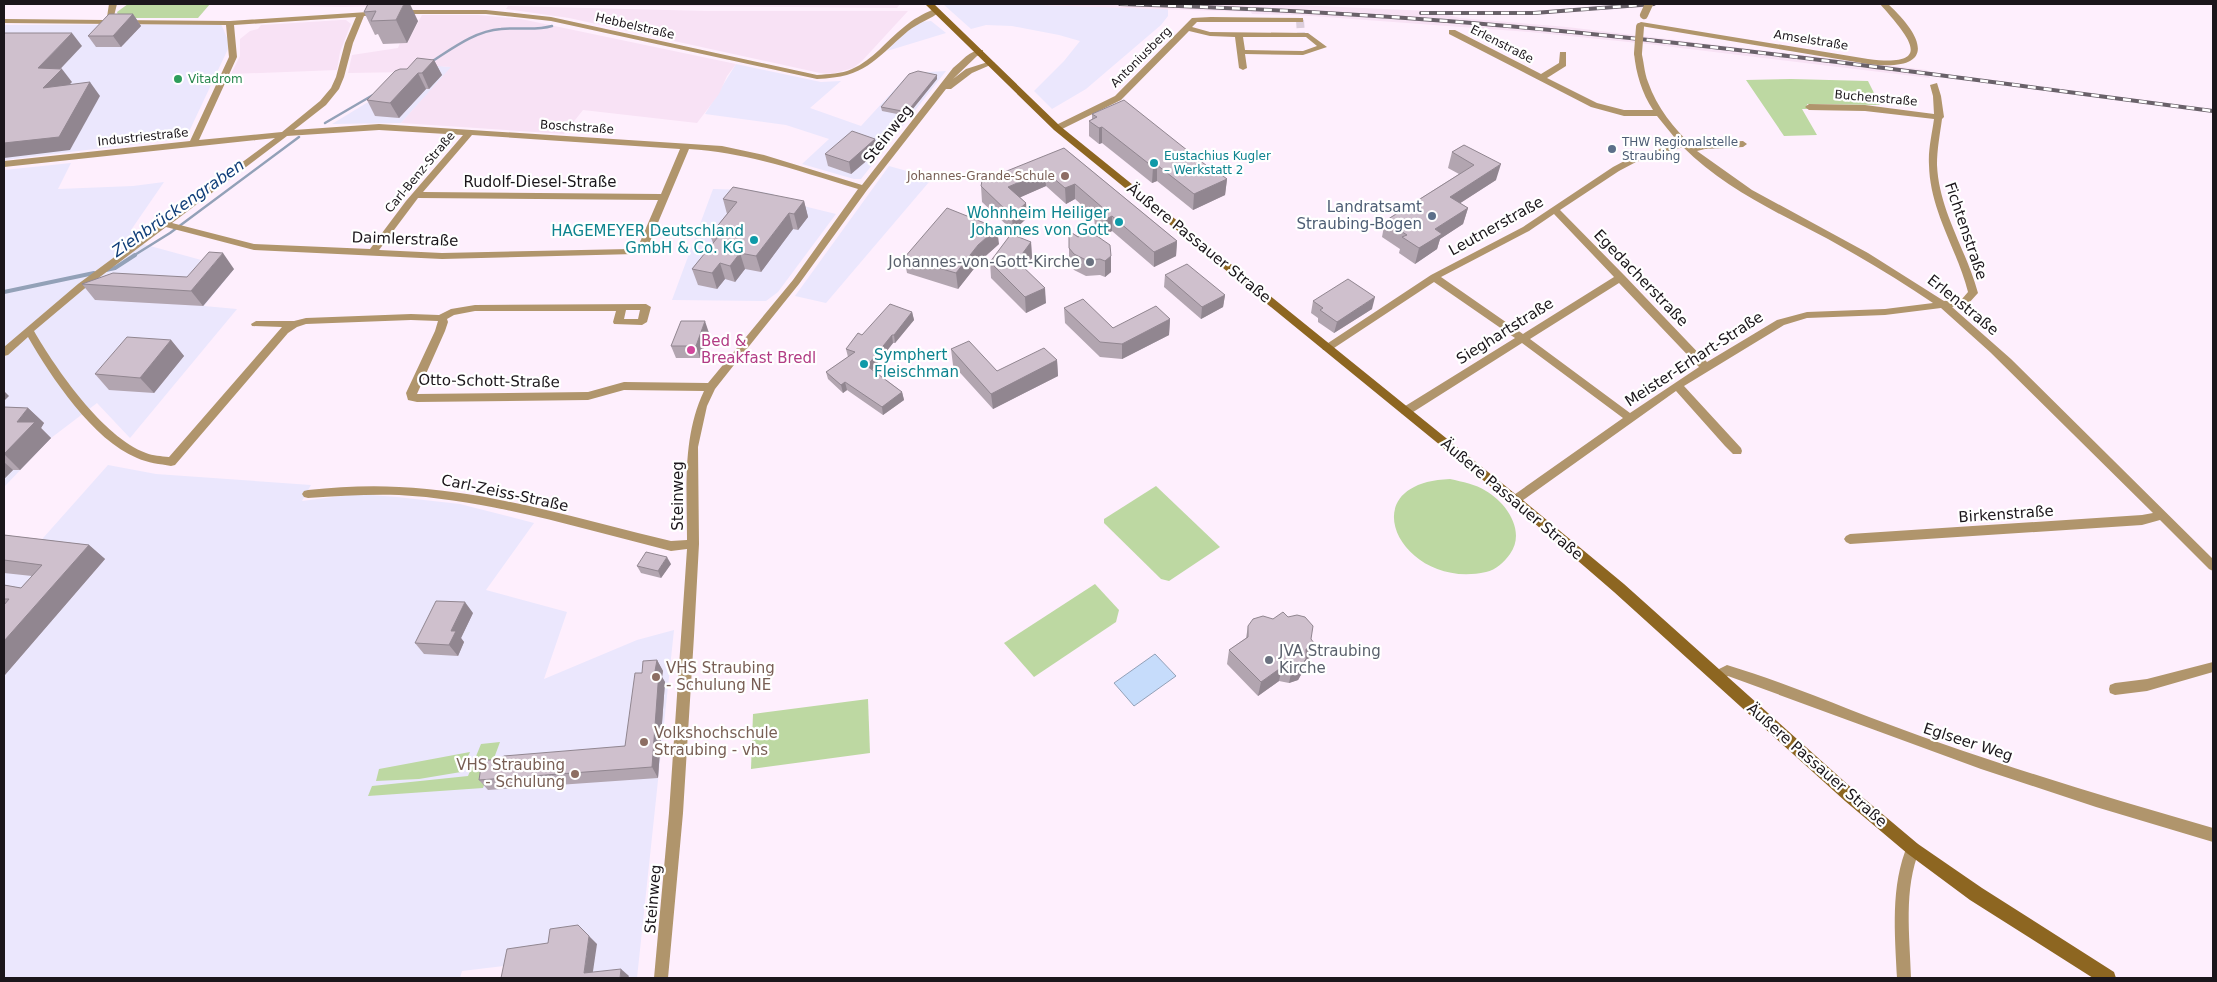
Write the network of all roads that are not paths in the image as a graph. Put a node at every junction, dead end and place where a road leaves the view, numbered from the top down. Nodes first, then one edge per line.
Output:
1 (113, 4) edge
2 (929, 4) edge
3 (1649, 4) edge
4 (1884, 4) edge
5 (937, 11) junction
6 (361, 14) junction
7 (1300, 20) dead end
8 (4, 21) edge
9 (107, 22) junction
10 (230, 22) junction
11 (1641, 26) junction
12 (1187, 28) junction
13 (1452, 32) dead end
14 (1239, 35) junction
15 (980, 52) junction
16 (1241, 52) junction
17 (1563, 54) dead end
18 (991, 63) junction
19 (1243, 68) dead end
20 (1542, 78) junction
21 (1934, 85) dead end
22 (939, 94) junction
23 (1810, 107) dead end
24 (1660, 113) junction
25 (1940, 117) junction
26 (1057, 128) junction
27 (470, 132) junction
28 (284, 134) junction
29 (194, 144) junction
30 (1743, 144) dead end
31 (686, 146) junction
32 (1688, 147) junction
33 (4, 164) edge
34 (864, 188) junction
35 (416, 195) junction
36 (665, 197) junction
37 (1555, 210) junction
38 (173, 227) junction
39 (372, 253) junction
40 (1434, 277) junction
41 (1621, 277) junction
42 (1943, 305) junction
43 (622, 307) dead end
44 (441, 318) junction
45 (256, 324) dead end
46 (294, 324) junction
47 (29, 330) junction
48 (1522, 338) junction
49 (1327, 347) junction
50 (4, 352) edge
51 (1705, 367) junction
52 (1677, 385) junction
53 (712, 387) junction
54 (1406, 411) junction
55 (1630, 418) junction
56 (1737, 451) dead end
57 (308, 494) dead end
58 (1515, 500) junction
59 (2163, 515) junction
60 (1850, 539) dead end
61 (693, 544) junction
62 (2213, 566) edge
63 (2213, 668) edge
64 (1717, 676) junction
65 (2114, 689) dead end
66 (2213, 835) edge
67 (1913, 849) junction
68 (661, 978) edge
69 (1904, 978) edge
70 (2108, 978) edge

1 - 9 street
2 - 5 main road, Äußere Passauer Straße
3 - 11 street, bridge
4 - 11 street, Amselstraße
5 - 6 street, Hebbelstraße
5 - 15 main road, Äußere Passauer Straße
6 - 10 street, Hebbelstraße
6 - 28 street
7 - 12 street, Antoniusberg
8 - 9 street, Hebbelstraße
9 - 10 street, Hebbelstraße
10 - 29 street
11 - 24 street, Erlenstraße, bridge
12 - 14 street, Antoniusberg
12 - 26 street, Antoniusberg
13 - 20 street, Erlenstraße
14 - 16 street
14 - 16 street, Antoniusberg
15 - 18 main road, Äußere Passauer Straße
15 - 22 street, Steinweg
16 - 19 street
17 - 20 street, Erlenstraße
18 - 22 street, Steinweg
18 - 26 main road, Äußere Passauer Straße
20 - 24 street, Erlenstraße
21 - 25 street, Fichtenstraße
22 - 34 street, Steinweg
23 - 25 street, Buchenstraße
24 - 32 street, Erlenstraße
25 - 42 street, Fichtenstraße
26 - 49 main road, Äußere Passauer Straße
27 - 28 street, Boschstraße
27 - 31 street, Boschstraße
27 - 35 street, Carl-Benz-Straße
28 - 29 street, Industriestraße
28 - 38 street
29 - 33 street, Industriestraße
30 - 32 street
31 - 34 street, Boschstraße
31 - 36 street
32 - 37 street, Leutnerstraße
32 - 42 street, Erlenstraße
34 - 53 street, Steinweg
35 - 36 street, Rudolf-Diesel-Straße
35 - 39 street, Carl-Benz-Straße
36 - 39 street, Daimlerstraße
37 - 40 street, Leutnerstraße
37 - 41 street, Egedacherstraße
38 - 39 street, Daimlerstraße
38 - 47 street
40 - 48 street
40 - 49 street, Leutnerstraße
41 - 48 street, Sieghartstraße
41 - 51 street, Egedacherstraße
42 - 51 street, Meister-Erhart-Straße
42 - 59 street, Erlenstraße
43 - 44 street
44 - 46 street
44 - 53 street, Otto-Schott-Straße
45 - 46 street
46 - 47 street
47 - 50 street
48 - 54 street, Sieghartstraße
48 - 55 street
49 - 54 main road, Äußere Passauer Straße
51 - 52 street, Meister-Erhart-Straße
52 - 55 street, Meister-Erhart-Straße
52 - 56 street
53 - 61 street, Steinweg
54 - 58 main road, Äußere Passauer Straße
55 - 58 street, Meister-Erhart-Straße
57 - 61 street, Carl-Zeiss-Straße
58 - 64 main road, Äußere Passauer Straße
59 - 60 street, Birkenstraße
59 - 62 street, Erlenstraße
61 - 68 street, Steinweg
63 - 65 street
64 - 66 street, Eglseer Weg
64 - 67 main road, Äußere Passauer Straße
67 - 69 street
67 - 70 main road, Äußere Passauer Straße

